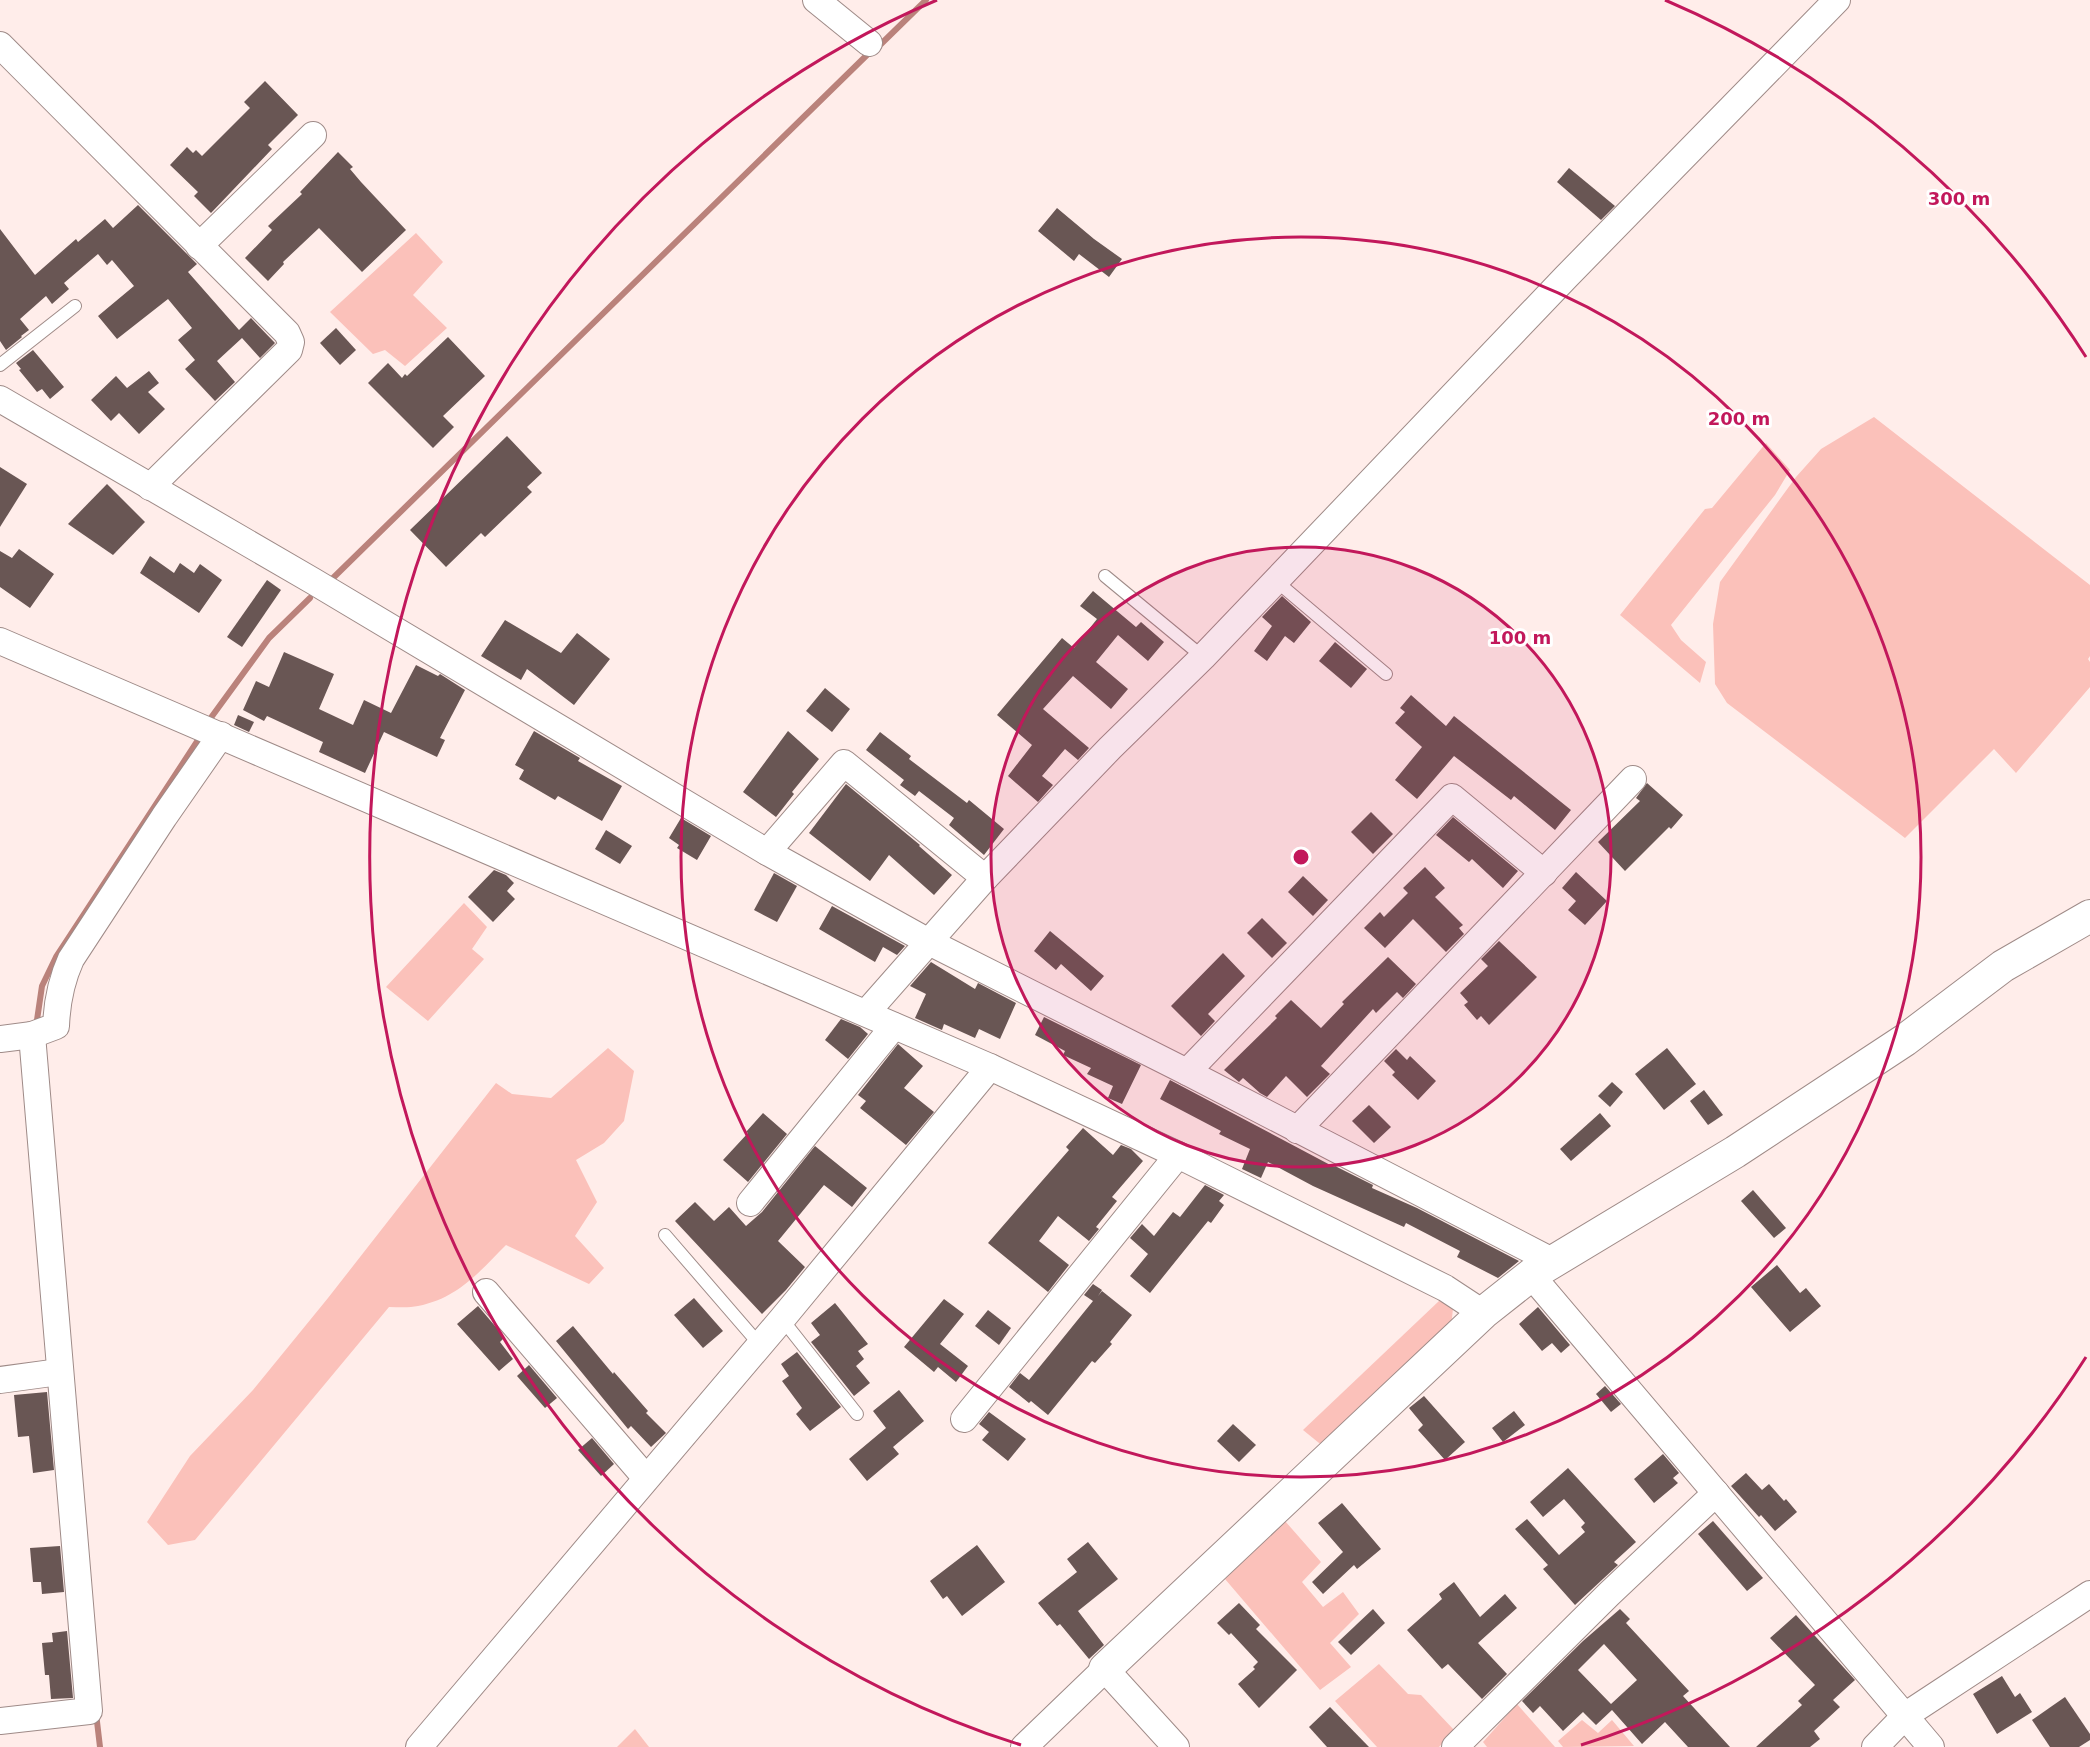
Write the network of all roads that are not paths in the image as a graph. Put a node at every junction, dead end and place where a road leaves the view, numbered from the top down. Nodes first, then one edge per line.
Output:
1 (816, 0) edge
2 (1837, 0) edge
3 (869, 43) dead end
4 (0, 45) edge
5 (313, 135) dead end
6 (199, 246) junction
7 (75, 306) dead end
8 (0, 365) edge
9 (0, 399) edge
10 (150, 487) junction
11 (1105, 576) dead end
12 (1276, 581) junction
13 (0, 641) edge
14 (1203, 657) junction
15 (1386, 674) dead end
16 (221, 735) junction
17 (1633, 779) dead end
18 (767, 852) junction
19 (1544, 873) junction
20 (985, 878) junction
21 (2090, 916) edge
22 (929, 942) junction
23 (866, 1013) junction
24 (894, 1026) junction
25 (32, 1035) junction
26 (0, 1039) edge
27 (990, 1067) junction
28 (1187, 1072) junction
29 (1297, 1130) junction
30 (1178, 1155) junction
31 (750, 1203) dead end
32 (665, 1235) dead end
33 (1543, 1268) junction
34 (486, 1292) dead end
35 (1483, 1313) junction
36 (782, 1319) junction
37 (760, 1345) junction
38 (59, 1372) junction
39 (0, 1380) edge
40 (857, 1414) dead end
41 (964, 1419) dead end
42 (646, 1478) junction
43 (1716, 1493) junction
44 (2090, 1594) edge
45 (1105, 1669) junction
46 (1906, 1715) junction
47 (0, 1721) edge
48 (419, 1747) edge
49 (1024, 1747) edge
50 (1176, 1747) edge
51 (1455, 1747) edge
52 (1875, 1747) edge
53 (1931, 1747) edge

1 - 3 street
2 - 12 street
4 - 6 street
5 - 6 street
6 - 10 street
7 - 8 lane
9 - 10 street
10 - 18 street
11 - 14 lane
12 - 14 street
12 - 15 lane
13 - 16 street
14 - 20 street
16 - 23 street
16 - 25 street
17 - 19 street
18 - 20 street
18 - 22 street
19 - 28 street
19 - 29 street
20 - 22 street
21 - 33 street
22 - 23 street
22 - 28 street
23 - 24 street
24 - 27 street
24 - 31 street
25 - 26 street
25 - 38 street
27 - 30 street
27 - 36 street
28 - 29 street
29 - 33 street
30 - 35 street
30 - 41 street
32 - 37 lane
33 - 35 street
33 - 43 street
34 - 42 street
35 - 45 street
36 - 37 street
36 - 40 lane
37 - 42 street
38 - 39 street
38 - 47 street
42 - 48 street
43 - 46 street
43 - 51 street
44 - 46 street
45 - 49 street
45 - 50 street
46 - 52 street
46 - 53 street

